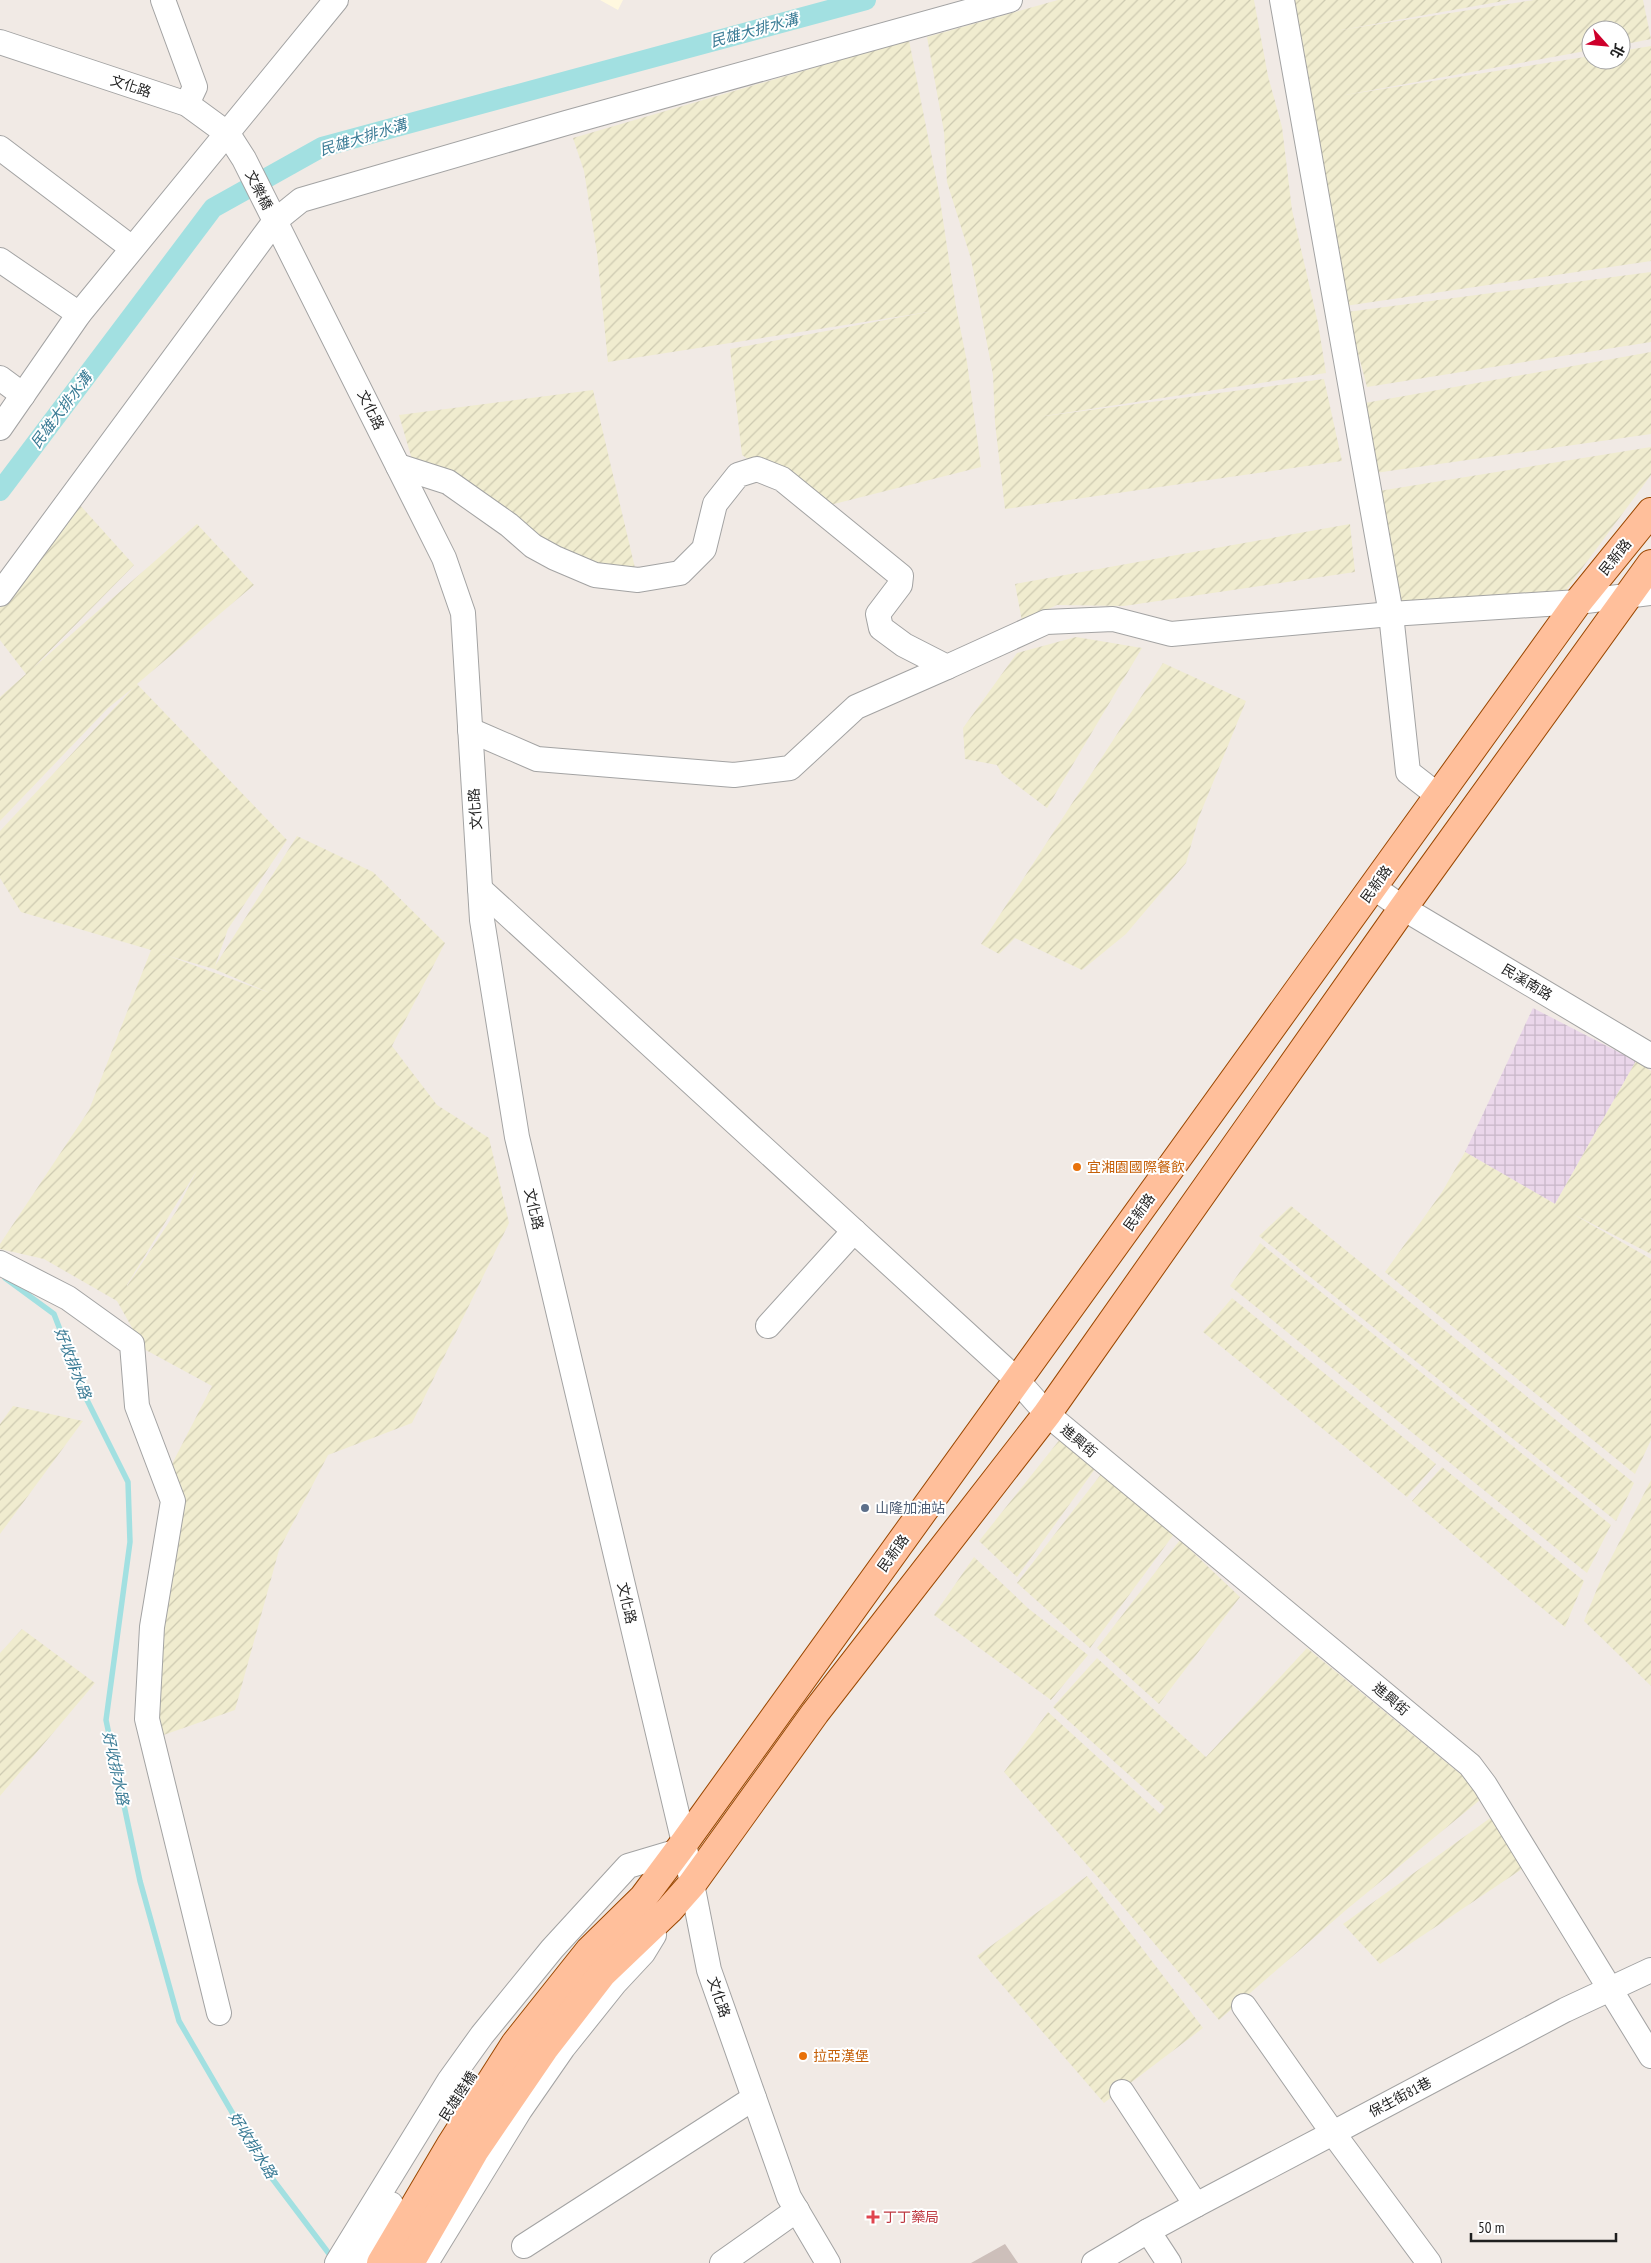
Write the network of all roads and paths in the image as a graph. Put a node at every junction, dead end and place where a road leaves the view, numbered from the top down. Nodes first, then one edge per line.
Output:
1 (163, 0) edge
2 (336, 0) edge
3 (1010, 0) edge
4 (1282, 0) edge
5 (0, 42) edge
6 (186, 104) junction
7 (228, 134) junction
8 (0, 148) edge
9 (244, 159) joint
10 (275, 221) junction
11 (132, 248) junction
12 (0, 260) edge
13 (80, 314) junction
14 (0, 378) edge
15 (23, 395) junction
16 (0, 428) edge
17 (398, 466) junction
18 (1651, 512) edge
19 (1651, 564) edge
20 (1640, 593) edge
21 (0, 594) edge
22 (1578, 602) junction
23 (1391, 614) junction
24 (947, 667) junction
25 (470, 730) junction
26 (1440, 797) junction
27 (1373, 888) junction
28 (480, 889) junction
29 (1403, 908) junction
30 (1651, 1056) edge
31 (854, 1231) junction
32 (0, 1263) edge
33 (768, 1326) dead end
34 (1017, 1380) junction
35 (1047, 1414) junction
36 (679, 1848) junction
37 (692, 1884) junction
38 (669, 1910) junction
39 (595, 1962) junction
40 (1651, 1970) edge
41 (1611, 1990) junction
42 (1244, 2006) dead end
43 (219, 2013) dead end
44 (1651, 2056) edge
45 (1122, 2092) dead end
46 (754, 2098) junction
47 (1333, 2133) junction
48 (1196, 2206) junction
49 (797, 2210) junction
50 (1148, 2231) junction
51 (524, 2246) dead end
52 (337, 2263) edge
53 (358, 2263) edge
54 (381, 2263) edge
55 (410, 2263) edge
56 (426, 2263) edge
57 (440, 2263) edge
58 (722, 2263) edge
59 (828, 2263) edge
60 (1094, 2263) edge
61 (1169, 2263) edge
62 (1429, 2263) edge

1 - 6 street
2 - 7 street
3 - 10 street
4 - 23 street
5 - 6 street, 文化路
6 - 7 street, 文化路
7 - 9 street, 文化路
7 - 11 street
8 - 11 street
9 - 10 street, 文樂橋
10 - 17 street, 文化路
10 - 21 street
11 - 13 street
12 - 13 street
13 - 15 street
14 - 15 street
15 - 16 street
17 - 24 street
17 - 25 street, 文化路
18 - 22 main road, 民新路
19 - 20 main road
20 - 22 street
20 - 29 main road
22 - 23 street
22 - 26 main road, 民新路
23 - 24 street
23 - 26 street
24 - 25 street
25 - 28 street, 文化路
26 - 27 main road, 民新路
27 - 29 street, 民溪南路
27 - 34 main road, 民新路
28 - 31 street, 進興街
28 - 36 street, 文化路
29 - 30 street, 民溪南路
29 - 35 main road
31 - 33 street
31 - 34 street, 進興街
32 - 43 street
34 - 35 street, 進興街
34 - 36 main road, 民新路
35 - 37 main road
35 - 41 street, 進興街
36 - 37 street, 文化路
36 - 39 main road, 民新路
36 - 52 street
37 - 38 main road
37 - 46 street, 文化路
38 - 39 main road
38 - 57 street
39 - 53 street, 民雄陸橋
39 - 54 main road, 民雄陸橋
39 - 55 main road
39 - 56 street
40 - 41 street, 保生街81巷
41 - 44 street, 進興街
41 - 47 street, 保生街81巷
42 - 47 street
45 - 48 street
46 - 49 street, 文化路
46 - 51 street
47 - 48 street, 保生街81巷
47 - 62 street
48 - 50 street, 保生街81巷
49 - 58 street
49 - 59 street, 文化路
50 - 60 street
50 - 61 street

